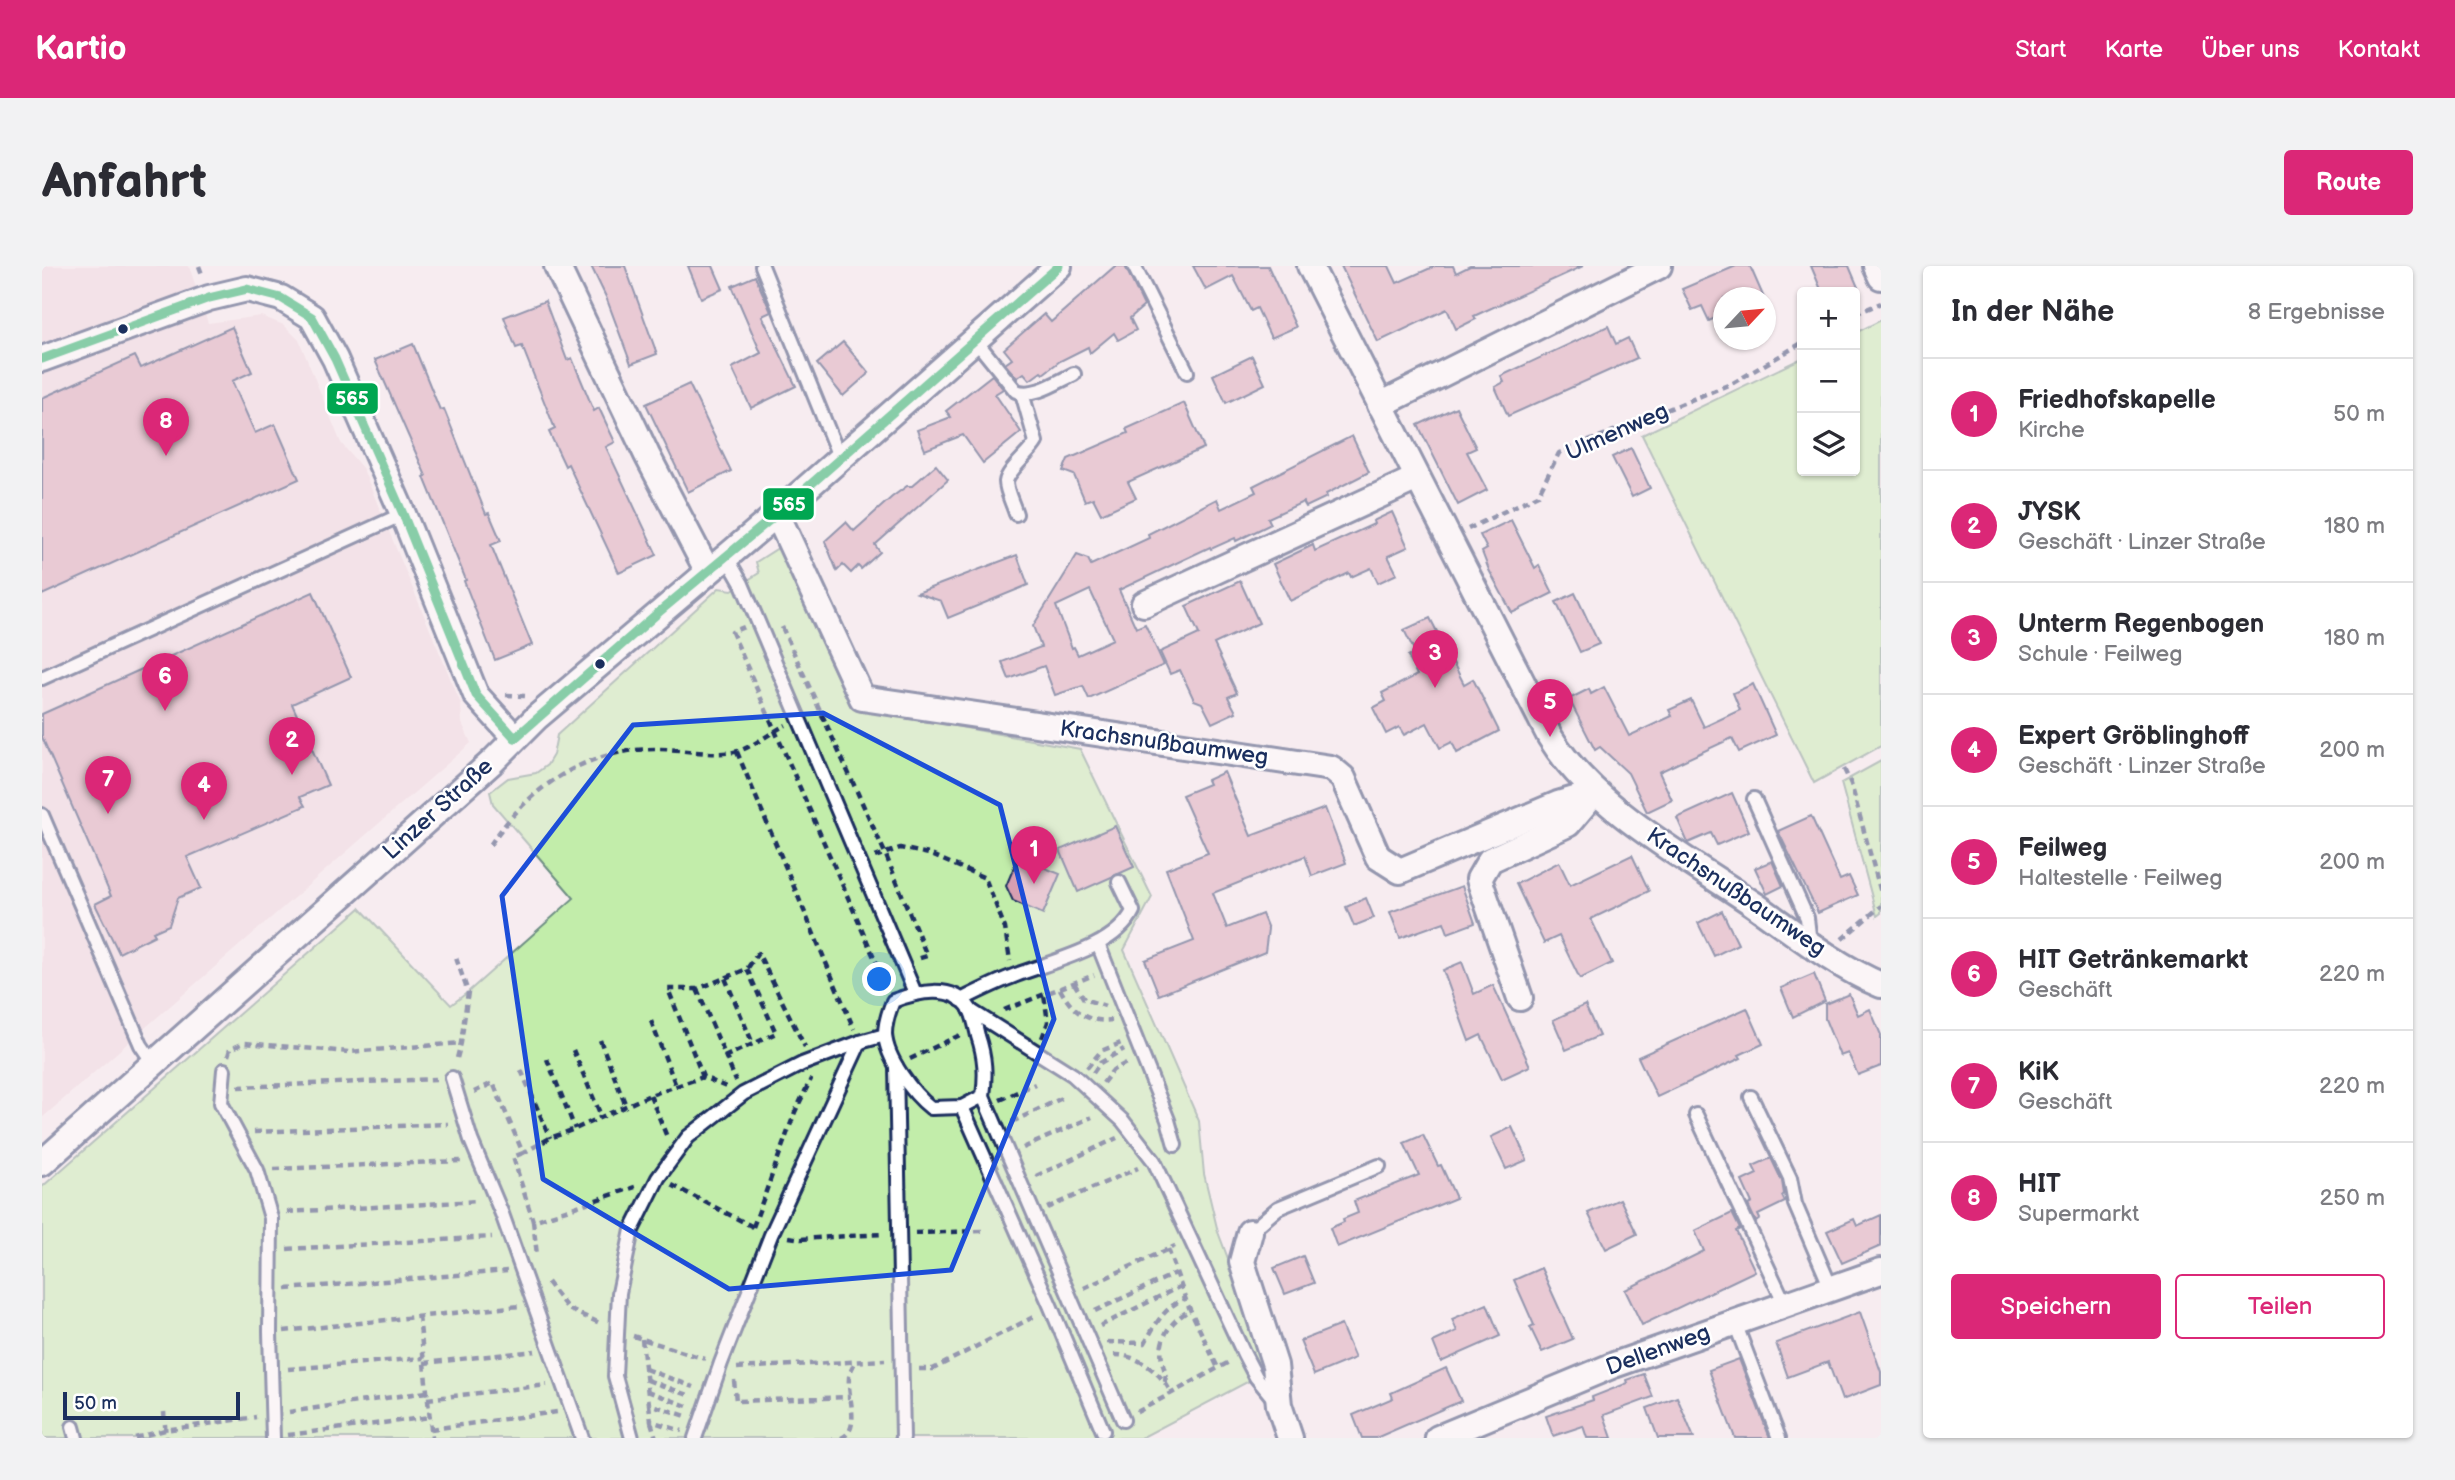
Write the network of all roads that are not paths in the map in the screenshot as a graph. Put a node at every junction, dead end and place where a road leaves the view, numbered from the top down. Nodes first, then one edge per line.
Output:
1 (557, 266) edge
2 (762, 266) edge
3 (1059, 266) edge
4 (1134, 266) edge
5 (1310, 266) edge
6 (1659, 266) edge
7 (1876, 266) edge
8 (1881, 277) edge
9 (975, 340) junction
10 (42, 359) edge
11 (1186, 372) dead end
12 (1074, 374) dead end
13 (1022, 393) junction
14 (1380, 405) junction
15 (840, 459) junction
16 (1417, 478) junction
17 (403, 514) junction
18 (777, 514) junction
19 (1016, 514) dead end
20 (717, 564) junction
21 (1144, 604) dead end
22 (42, 678) edge
23 (515, 738) junction
24 (1595, 793) junction
25 (1754, 799) dead end
26 (42, 815) edge
27 (1119, 882) dead end
28 (1098, 944) junction
29 (1818, 948) junction
30 (1881, 985) edge
31 (915, 993) junction
32 (1520, 998) dead end
33 (961, 1000) junction
34 (979, 1023) junction
35 (885, 1035) junction
36 (860, 1042) junction
37 (154, 1065) junction
38 (896, 1065) junction
39 (224, 1070) road end
40 (452, 1078) road end
41 (1751, 1097) dead end
42 (985, 1101) junction
43 (962, 1107) junction
44 (1696, 1115) dead end
45 (1175, 1145) dead end
46 (42, 1163) edge
47 (1379, 1166) dead end
48 (1250, 1232) joint
49 (1881, 1270) edge
50 (1831, 1288) junction
51 (1785, 1304) junction
52 (1735, 1322) junction
53 (1279, 1405) junction
54 (1123, 1420) road end
55 (1103, 1431) dead end
56 (273, 1438) edge
57 (582, 1438) edge
58 (632, 1438) edge
59 (695, 1438) edge
60 (903, 1438) edge
61 (1290, 1438) edge
62 (1438, 1438) edge
63 (1779, 1438) edge

1 - 20 street
2 - 15 lane
3 - 9 street, Linzer Straße
4 - 11 lane
5 - 14 street
6 - 14 street
7 - 8 street
9 - 13 lane
9 - 15 street, Linzer Straße
10 - 17 street
12 - 13 lane
13 - 19 lane
14 - 16 street
15 - 18 street, Linzer Straße
16 - 21 street
16 - 24 street
17 - 22 lane
17 - 23 street
18 - 20 street, Linzer Straße
18 - 24 street, Krachsnußbaumweg
20 - 23 street, Linzer Straße
20 - 31 lane
23 - 37 street, Linzer Straße
24 - 29 street, Krachsnußbaumweg
24 - 32 street
25 - 29 lane
26 - 37 lane
27 - 28 lane
28 - 33 lane
28 - 45 lane
29 - 30 street, Krachsnußbaumweg
31 - 33 lane
31 - 35 lane
33 - 34 lane
34 - 42 lane
34 - 53 lane
35 - 36 lane
35 - 38 lane
36 - 58 lane
36 - 59 lane
37 - 46 street, Linzer Straße
38 - 43 lane
38 - 60 lane
39 - 56 lane
40 - 57 lane
41 - 50 lane
42 - 43 lane
42 - 54 lane
43 - 55 lane
44 - 51 lane
47 - 48 lane
48 - 53 street
49 - 50 street, Dellenweg
50 - 51 street, Dellenweg
51 - 52 street, Dellenweg
52 - 62 street, Dellenweg
52 - 63 lane
53 - 61 street

